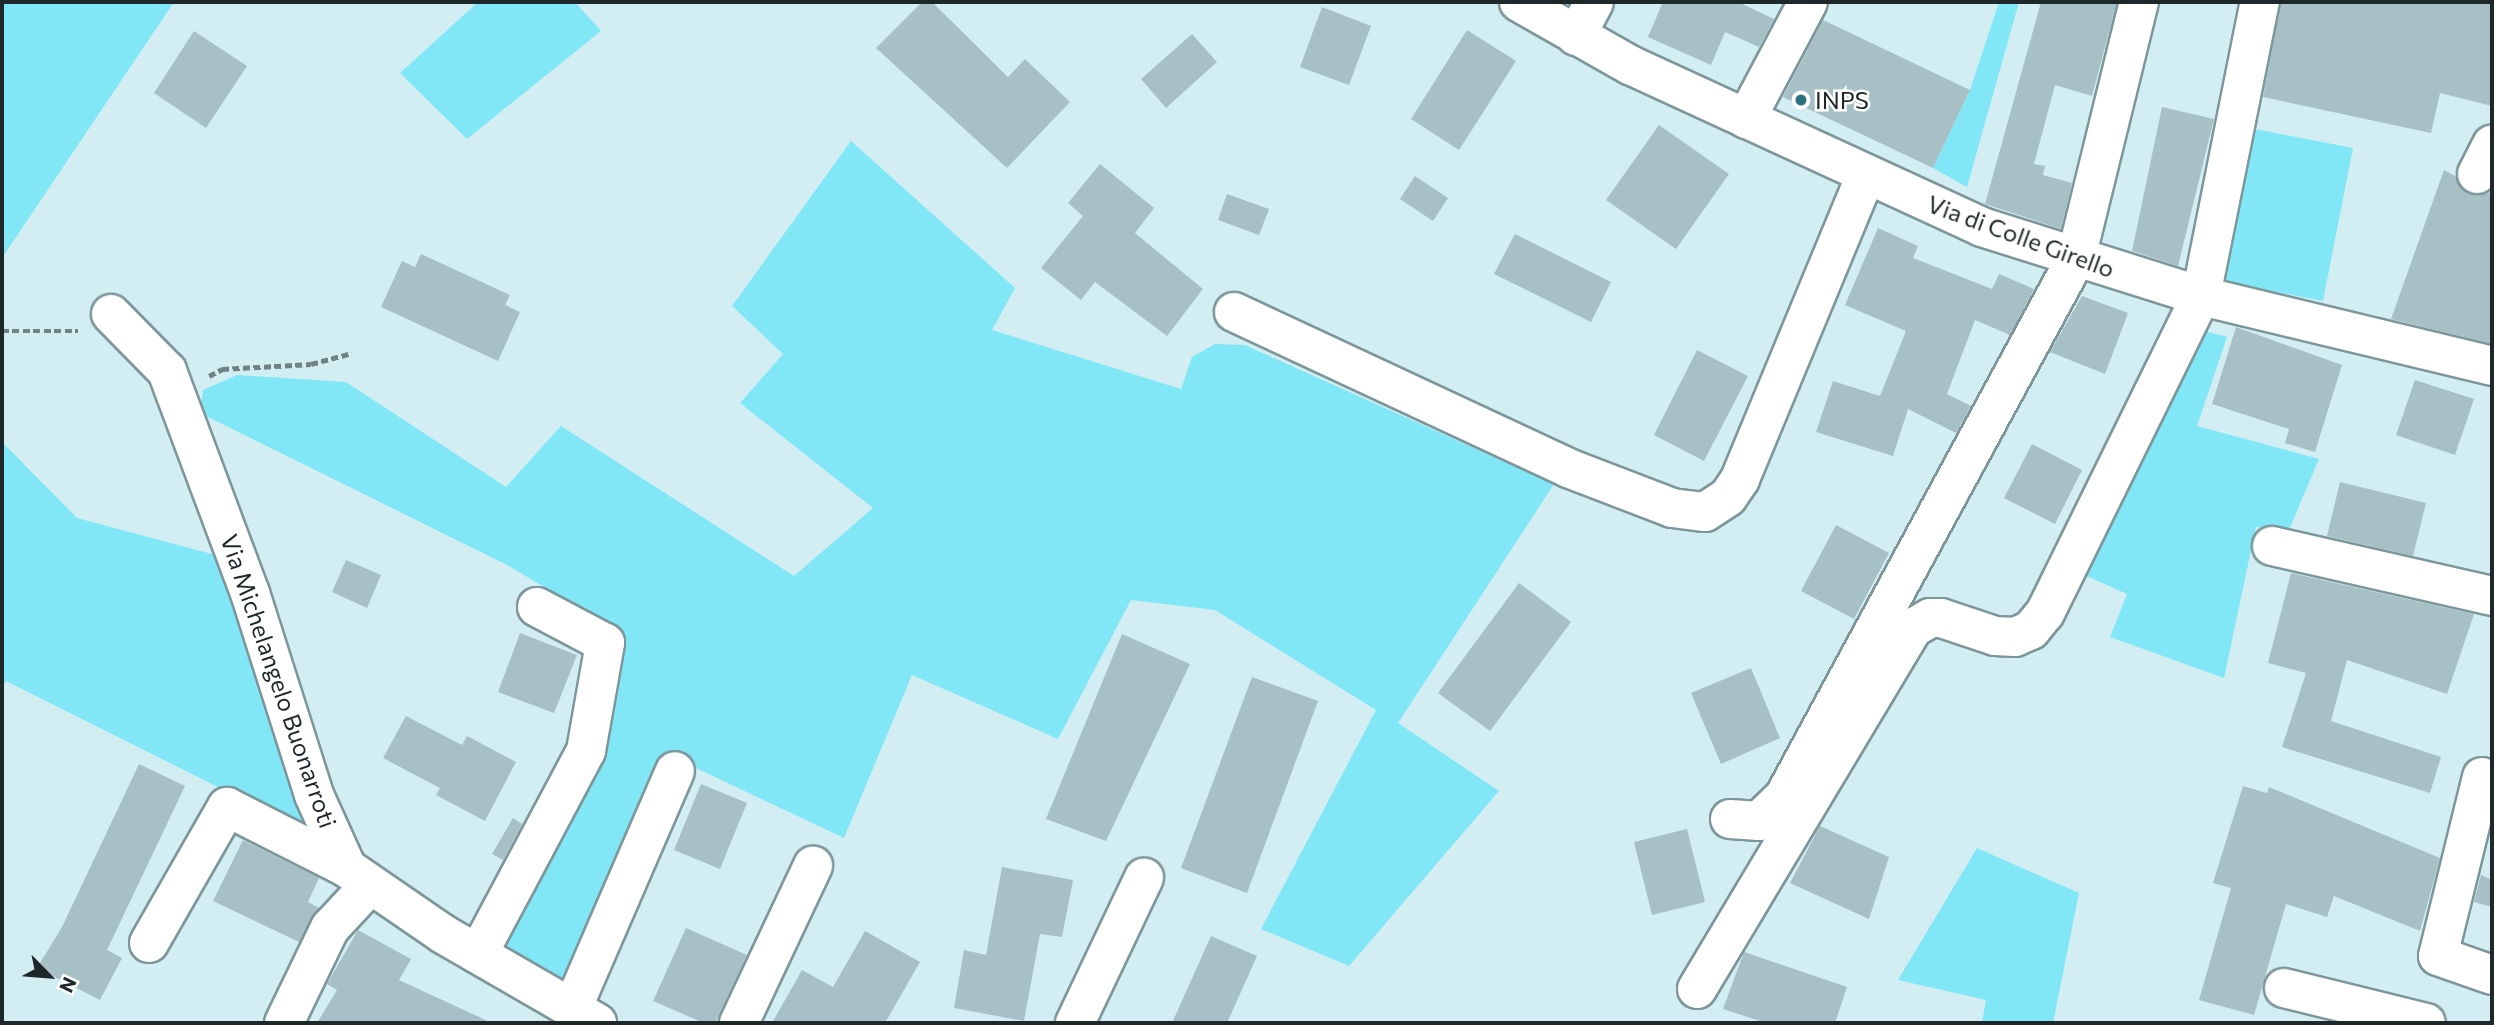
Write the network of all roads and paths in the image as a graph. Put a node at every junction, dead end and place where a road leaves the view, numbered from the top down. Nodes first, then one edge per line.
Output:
1 (1519, 2) edge
2 (1594, 2) edge
3 (1808, 2) edge
4 (2139, 2) edge
5 (2260, 2) edge
6 (1576, 36) junction
7 (1746, 119) junction
8 (1866, 175) junction
9 (2076, 258) junction
10 (2201, 296) junction
11 (1234, 312) dead end
12 (119, 322) joint
13 (2, 331) edge
14 (352, 353) dead end
15 (2492, 366) edge
16 (176, 394) junction
17 (2273, 546) dead end
18 (2492, 596) edge
19 (537, 607) dead end
20 (675, 771) dead end
21 (2482, 777) dead end
22 (1730, 819) dead end
23 (813, 866) dead end
24 (358, 876) junction
25 (1144, 878) dead end
26 (149, 943) dead end
27 (478, 954) junction
28 (2492, 975) edge
29 (2284, 988) dead end
30 (1697, 989) dead end
31 (585, 1016) edge
32 (284, 1023) edge
33 (739, 1023) edge
34 (1075, 1023) edge
35 (2426, 1023) edge

1 - 6 street, Via di Colle Girello
2 - 6 street
3 - 7 street
4 - 9 street
5 - 10 street
6 - 7 street, Via di Colle Girello
7 - 8 street, Via di Colle Girello
8 - 9 street, Via di Colle Girello
8 - 11 street
9 - 10 street, Via di Colle Girello
9 - 22 street
10 - 15 street, Via di Colle Girello
10 - 30 street
12 - 13 path
12 - 16 street, Via Michelangelo Buonarroti
14 - 16 path
16 - 24 street, Via Michelangelo Buonarroti
17 - 18 street
19 - 27 street
20 - 31 street
21 - 28 street
23 - 33 street
24 - 26 street
24 - 27 street
24 - 32 street
25 - 34 street
27 - 31 street
29 - 35 street

